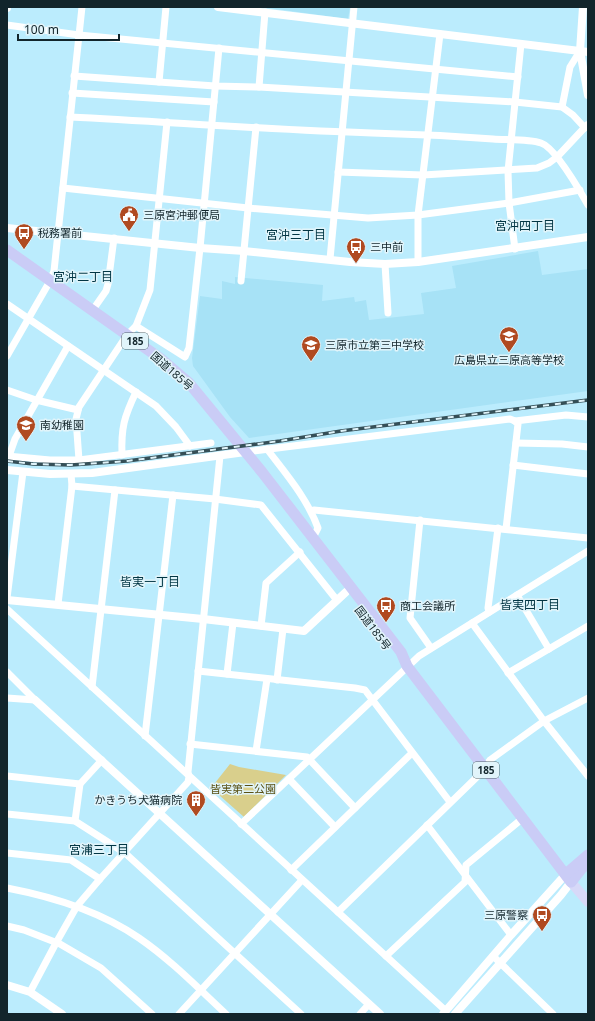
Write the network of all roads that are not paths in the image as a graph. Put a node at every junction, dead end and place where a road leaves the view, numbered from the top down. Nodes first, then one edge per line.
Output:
1 (82, 7) edge
2 (166, 7) edge
3 (218, 7) edge
4 (354, 7) edge
5 (583, 7) edge
6 (265, 12) junction
7 (352, 23) junction
8 (7, 25) edge
9 (440, 34) junction
10 (78, 35) junction
11 (163, 43) junction
12 (521, 44) junction
13 (219, 48) junction
14 (584, 51) edge
15 (261, 52) junction
16 (349, 61) junction
17 (436, 69) junction
18 (74, 76) junction
19 (518, 77) junction
20 (159, 82) junction
21 (215, 86) junction
22 (259, 87) junction
23 (72, 93) junction
24 (346, 93) junction
25 (588, 95) edge
26 (432, 98) junction
27 (214, 102) junction
28 (515, 102) junction
29 (562, 107) junction
30 (70, 117) junction
31 (167, 122) junction
32 (212, 124) junction
33 (586, 126) edge
34 (256, 127) junction
35 (342, 132) junction
36 (428, 135) junction
37 (511, 140) junction
38 (557, 157) junction
39 (508, 171) junction
40 (338, 172) junction
41 (423, 175) junction
42 (63, 188) junction
43 (580, 190) junction
44 (159, 198) junction
45 (204, 203) junction
46 (509, 203) junction
47 (588, 205) edge
48 (248, 208) junction
49 (334, 215) junction
50 (418, 215) junction
51 (7, 228) edge
52 (58, 232) junction
53 (588, 237) edge
54 (114, 238) junction
55 (155, 242) junction
56 (200, 248) junction
57 (515, 249) junction
58 (7, 250) edge
59 (244, 250) junction
60 (330, 259) junction
61 (418, 262) junction
62 (385, 264) junction
63 (50, 281) junction
64 (241, 281) dead end
65 (7, 304) edge
66 (92, 311) junction
67 (388, 313) dead end
68 (28, 318) junction
69 (136, 326) junction
70 (128, 335) junction
71 (68, 346) junction
72 (7, 356) edge
73 (104, 370) junction
74 (7, 390) edge
75 (136, 392) junction
76 (36, 400) junction
77 (78, 410) junction
78 (588, 417) edge
79 (515, 421) junction
80 (516, 443) junction
81 (211, 444) dead end
82 (190, 446) junction
83 (588, 447) edge
84 (267, 449) junction
85 (245, 452) junction
86 (122, 455) junction
87 (8, 456) edge
88 (220, 456) junction
89 (79, 460) junction
90 (513, 465) junction
91 (7, 470) edge
92 (23, 472) junction
93 (71, 474) junction
94 (588, 474) edge
95 (72, 486) junction
96 (115, 490) junction
97 (172, 495) junction
98 (216, 499) junction
99 (312, 511) junction
100 (420, 520) junction
101 (498, 528) junction
102 (506, 529) junction
103 (312, 538) junction
104 (588, 538) edge
105 (588, 551) edge
106 (300, 552) junction
107 (346, 592) junction
108 (517, 595) junction
109 (7, 599) edge
110 (336, 599) junction
111 (58, 604) junction
112 (101, 609) junction
113 (7, 610) edge
114 (489, 612) junction
115 (159, 615) junction
116 (203, 620) junction
117 (233, 623) junction
118 (472, 623) junction
119 (261, 626) junction
120 (588, 626) edge
121 (283, 629) junction
122 (431, 648) junction
123 (549, 649) junction
124 (407, 666) junction
125 (198, 671) junction
126 (7, 672) edge
127 (508, 673) junction
128 (227, 674) junction
129 (267, 679) junction
130 (277, 680) junction
131 (92, 687) junction
132 (7, 698) edge
133 (588, 698) edge
134 (372, 699) junction
135 (35, 700) junction
136 (544, 721) junction
137 (145, 736) junction
138 (190, 744) junction
139 (256, 751) junction
140 (412, 753) junction
141 (309, 759) junction
142 (102, 760) junction
143 (484, 768) junction
144 (587, 773) edge
145 (7, 776) edge
146 (189, 777) junction
147 (289, 779) junction
148 (80, 784) junction
149 (450, 802) junction
150 (355, 808) junction
151 (7, 814) edge
152 (161, 814) junction
153 (523, 818) junction
154 (75, 821) junction
155 (241, 824) junction
156 (427, 825) junction
157 (335, 828) junction
158 (125, 852) junction
159 (7, 853) edge
160 (588, 855) edge
161 (588, 864) edge
162 (290, 870) junction
163 (465, 875) junction
164 (568, 878) junction
165 (100, 879) junction
166 (302, 880) junction
167 (7, 888) edge
168 (588, 902) edge
169 (77, 906) junction
170 (338, 912) junction
171 (270, 914) junction
172 (7, 926) edge
173 (511, 935) junction
174 (56, 943) junction
175 (235, 953) junction
176 (386, 956) junction
177 (493, 956) junction
178 (501, 963) junction
179 (7, 985) edge
180 (201, 991) junction
181 (30, 992) junction
182 (369, 1004) junction
183 (444, 1012) edge
184 (62, 1014) edge
185 (152, 1014) edge
186 (179, 1014) edge
187 (226, 1014) edge
188 (301, 1014) edge
189 (360, 1014) edge
190 (380, 1014) edge
191 (454, 1014) edge
192 (553, 1014) edge

1 - 10 street
2 - 11 street
3 - 6 street
4 - 7 street
5 - 14 street
6 - 7 street
6 - 15 street
7 - 9 street
7 - 16 street
8 - 10 street
9 - 12 street
9 - 17 street
10 - 11 street
10 - 18 street
11 - 13 street
11 - 20 street
12 - 14 street
12 - 19 street
13 - 15 street
13 - 21 street
14 - 25 street
14 - 29 street
15 - 16 street
15 - 22 street
16 - 17 street
16 - 24 street
17 - 19 street
17 - 26 street
18 - 20 street
18 - 23 street
19 - 28 street
20 - 21 street
21 - 22 street
21 - 27 street
22 - 24 street
23 - 27 street
23 - 30 street
24 - 26 street
24 - 35 street
26 - 28 street
26 - 36 street
27 - 32 street
28 - 29 street
28 - 37 street
29 - 33 street
30 - 31 street
30 - 42 street
31 - 32 street
31 - 44 street
32 - 34 street
32 - 45 street
33 - 38 street
34 - 35 street
34 - 48 street
35 - 36 street
35 - 40 street
36 - 37 street
36 - 41 street
37 - 38 street
37 - 39 street
38 - 39 street
38 - 43 street
39 - 41 street
39 - 46 street
40 - 41 street
40 - 49 street
41 - 50 street
42 - 44 street
42 - 52 street
43 - 46 street
43 - 47 street
44 - 45 street
44 - 55 street
45 - 48 street
45 - 56 street
46 - 50 street
46 - 57 street
48 - 49 street
48 - 59 street
49 - 50 street
49 - 60 street
50 - 61 street
51 - 52 street
52 - 54 street
52 - 63 street
53 - 57 street
54 - 55 street
54 - 66 street
55 - 56 street
55 - 69 street
56 - 59 street
56 - 69 street
57 - 61 street
58 - 63 highway, 国道185号 / 185
59 - 60 street
59 - 64 street
60 - 62 street
61 - 62 street
62 - 67 street
63 - 66 highway, 国道185号 / 185
63 - 68 street
65 - 68 street
66 - 70 highway, 国道185号 / 185
68 - 71 street
68 - 72 street
69 - 70 street
70 - 73 street
70 - 85 highway, 国道185号 / 185
71 - 73 street
71 - 76 street
73 - 75 street
73 - 77 street
74 - 76 street
75 - 82 street
75 - 86 street
76 - 77 street
76 - 87 street
77 - 89 street
78 - 79 street
79 - 80 street
79 - 84 street
80 - 83 street
80 - 90 street
81 - 82 street
82 - 86 street
84 - 85 street
84 - 99 street
85 - 88 street
85 - 103 highway, 国道185号 / 185
85 - 107 highway, 国道185号 / 185
86 - 89 street
87 - 89 street
88 - 93 street
88 - 98 street
90 - 94 street
90 - 102 street
91 - 92 street
92 - 93 street
92 - 109 street
93 - 95 street
95 - 96 street
95 - 111 street
96 - 97 street
96 - 112 street
97 - 98 street
97 - 115 street
98 - 106 street
98 - 116 street
99 - 100 street
99 - 103 street
100 - 101 street
100 - 122 street
101 - 102 street
101 - 114 street
102 - 104 street
103 - 124 highway, 国道185号 / 185
105 - 108 street
106 - 110 street
106 - 119 street
107 - 110 street
107 - 124 highway, 国道185号 / 185
108 - 114 street
108 - 123 street
109 - 111 street
110 - 121 street
111 - 112 street
112 - 115 street
112 - 131 street
113 - 131 street
114 - 118 street
115 - 116 street
115 - 137 street
116 - 117 street
116 - 125 street
117 - 119 street
117 - 128 street
118 - 122 street
118 - 127 street
119 - 121 street
120 - 123 street
121 - 130 street
122 - 124 street
123 - 127 street
124 - 134 street
124 - 143 highway, 国道185号 / 185
125 - 128 street
125 - 138 street
126 - 135 street
127 - 136 street
128 - 129 street
129 - 130 street
129 - 139 street
130 - 134 street
131 - 137 street
132 - 135 street
133 - 136 street
134 - 140 street
134 - 141 street
135 - 142 street
136 - 143 street
136 - 144 street
137 - 146 street
138 - 139 street
138 - 146 street
139 - 141 street
140 - 149 street
140 - 150 street
141 - 147 street
141 - 150 street
142 - 148 street
142 - 152 street
143 - 149 street
143 - 153 highway, 国道185号 / 185
145 - 148 street
146 - 152 street
146 - 155 street
147 - 155 street
147 - 157 street
148 - 154 street
149 - 156 street
150 - 157 street
151 - 154 street
152 - 158 street
152 - 171 street
153 - 163 street
153 - 164 highway, 国道185号 / 185
154 - 158 street
155 - 162 street
156 - 163 street
156 - 170 street
157 - 162 street
158 - 165 street
158 - 175 street
159 - 165 street
160 - 164 highway
161 - 164 highway
162 - 166 street
163 - 173 street
163 - 176 street
164 - 168 main road
164 - 173 street
164 - 178 street
165 - 169 street
166 - 170 street
166 - 171 street
167 - 169 street
169 - 174 street
169 - 180 street
170 - 176 street
171 - 175 street
171 - 182 street
172 - 174 street
173 - 177 street
174 - 181 street
174 - 185 street
175 - 180 street
175 - 188 street
176 - 183 street
177 - 178 street
177 - 183 street
178 - 191 street
178 - 192 street
179 - 181 street
180 - 186 street
180 - 187 street
181 - 184 street
182 - 189 street
182 - 190 street

